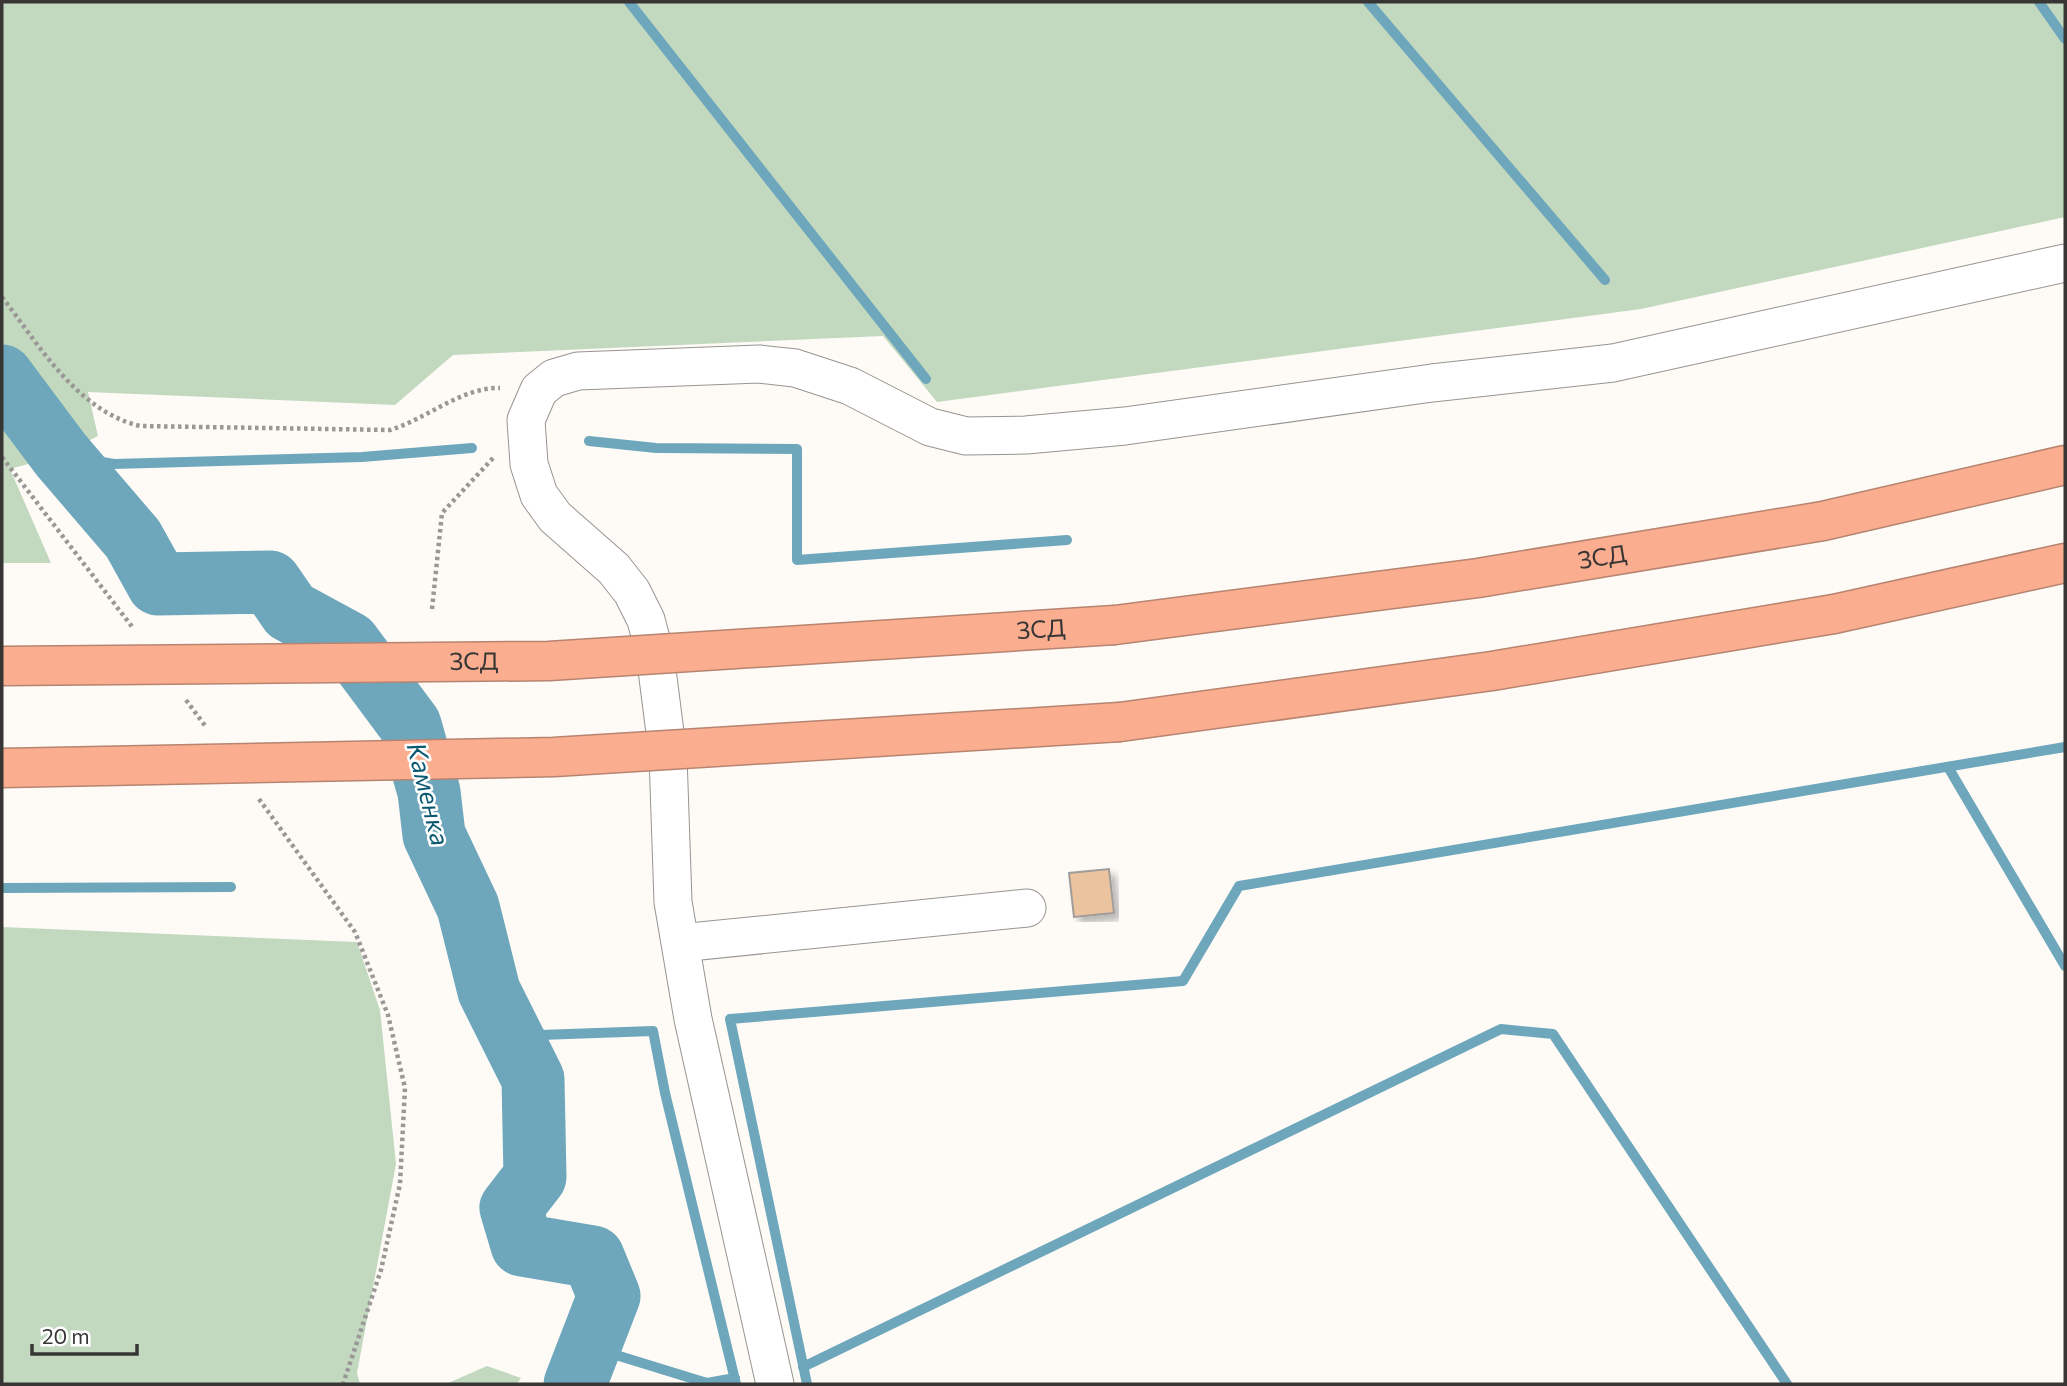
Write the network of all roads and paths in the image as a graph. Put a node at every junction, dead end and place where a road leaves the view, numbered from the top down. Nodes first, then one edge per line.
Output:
1 (2065, 263) edge
2 (2, 297) edge
3 (539, 390) junction
4 (525, 439) junction
5 (2, 457) edge
6 (2065, 465) edge
7 (2065, 563) edge
8 (432, 609) dead end
9 (141, 639) dead end
10 (2, 666) edge
11 (181, 693) dead end
12 (213, 736) dead end
13 (2, 768) edge
14 (253, 791) dead end
15 (1027, 908) dead end
16 (680, 943) junction
17 (344, 1384) edge
18 (775, 1384) edge

1 - 3 street
2 - 3 path
3 - 4 street
4 - 8 path
4 - 16 street
5 - 9 path
6 - 10 highway, ЗСД, bridge
7 - 13 highway, bridge
11 - 12 path
14 - 17 path
15 - 16 street
16 - 18 street

